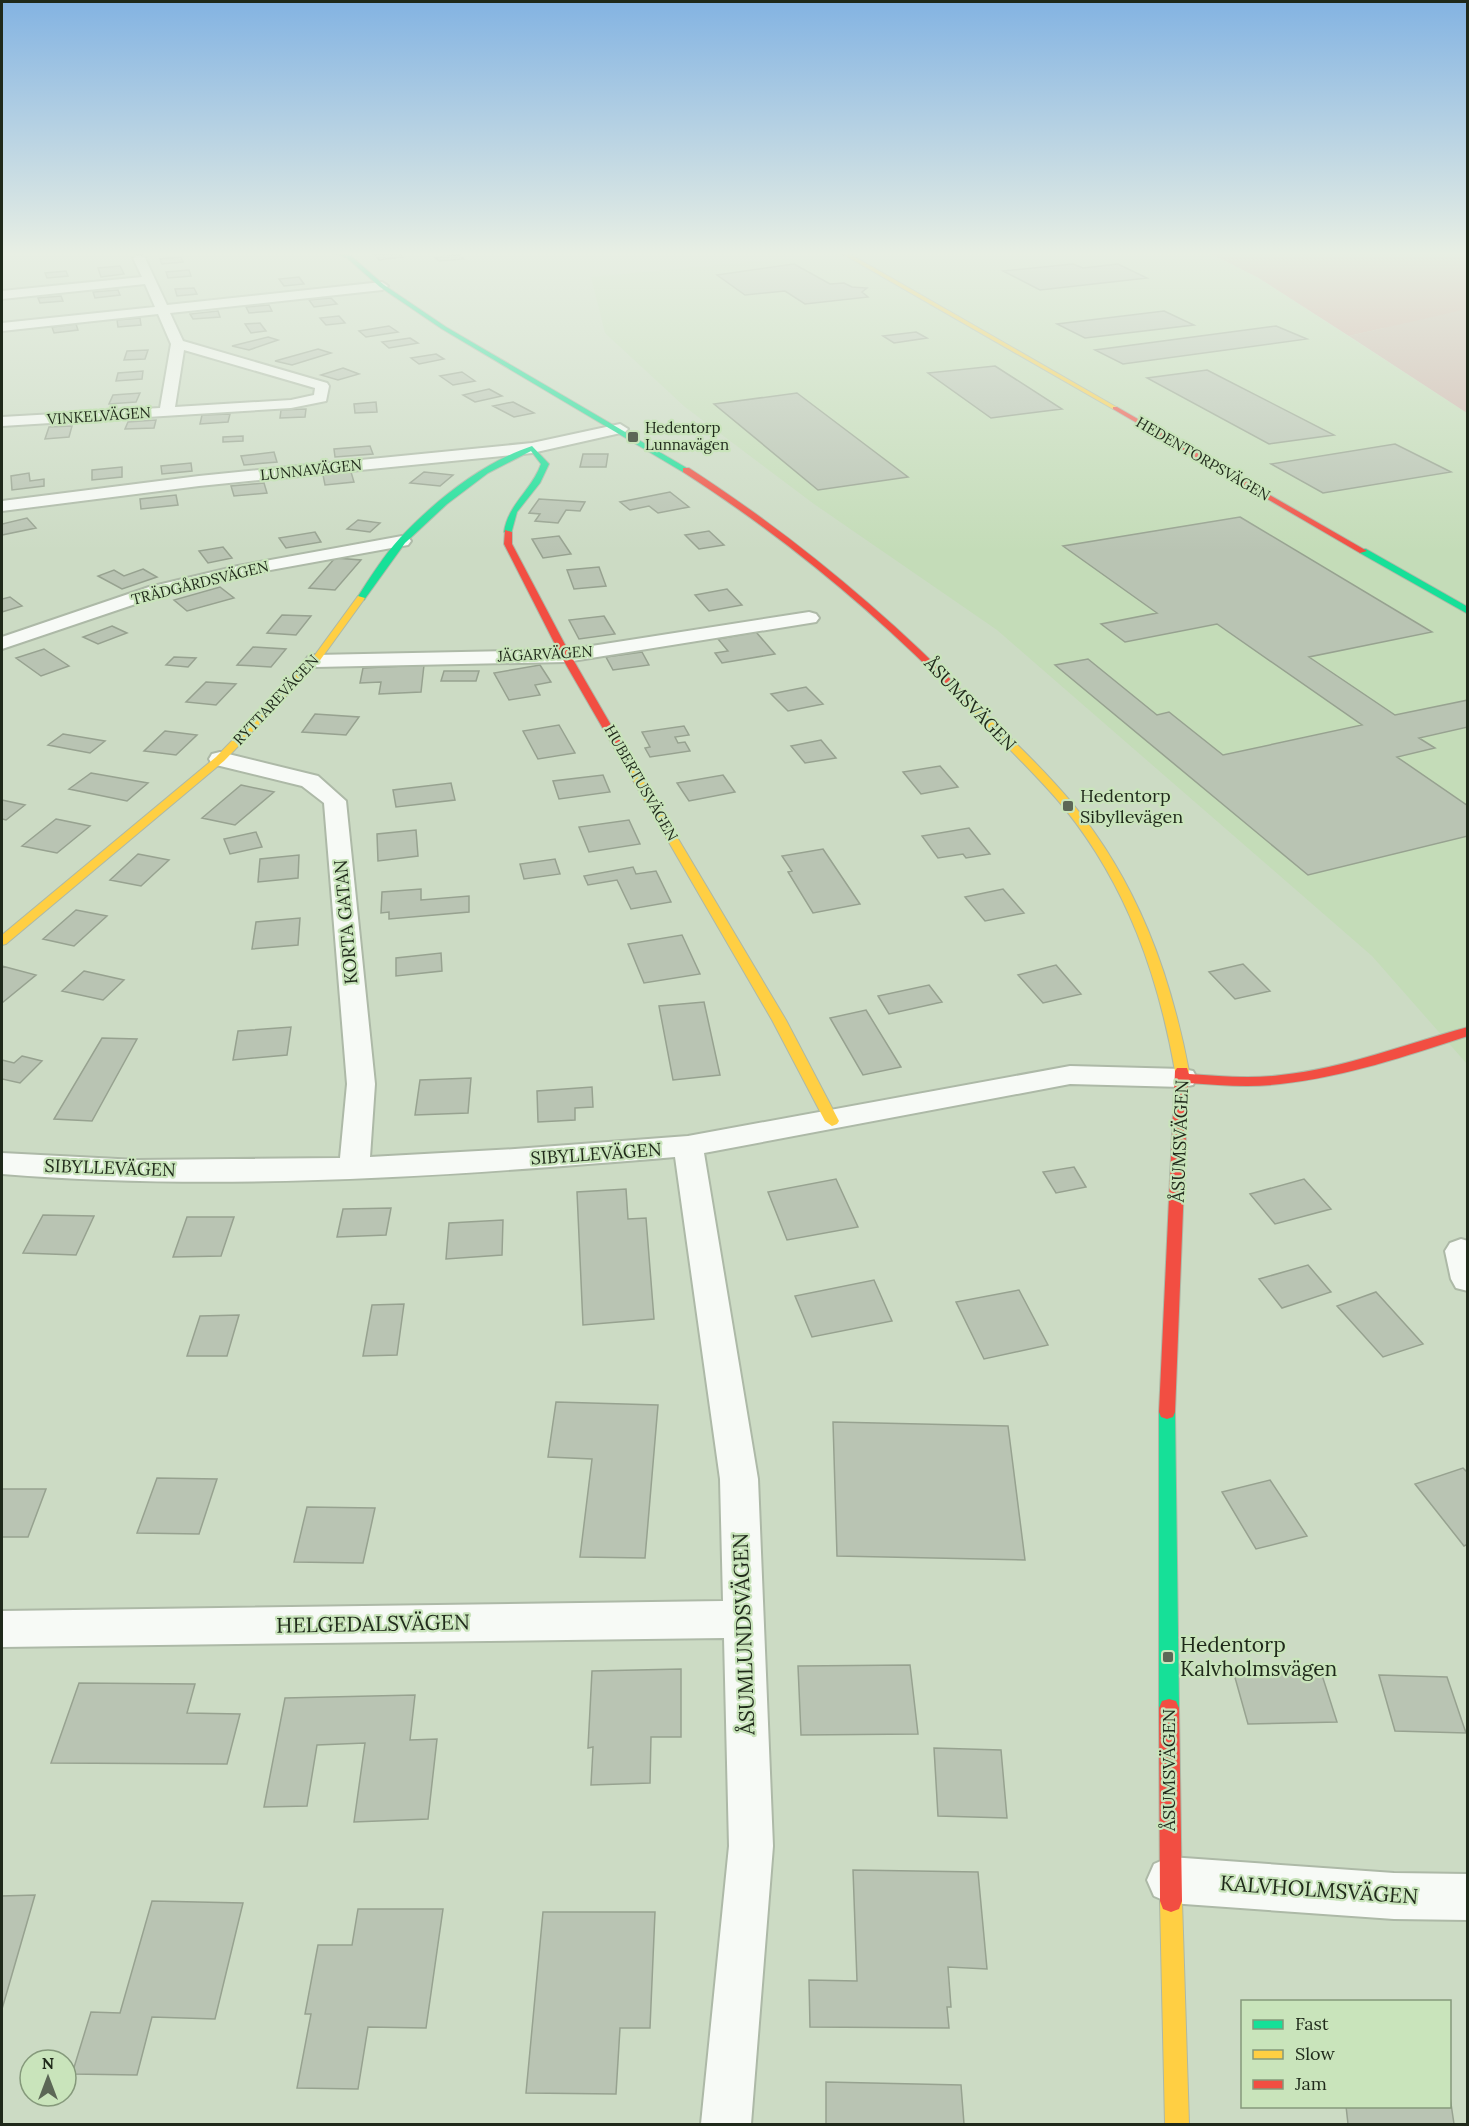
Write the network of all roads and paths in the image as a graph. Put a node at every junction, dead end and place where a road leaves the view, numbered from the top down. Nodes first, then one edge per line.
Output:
1 (177, 352) edge
2 (206, 352) edge
3 (486, 352) edge
4 (1017, 352) edge
5 (167, 411) junction
6 (2, 422) edge
7 (620, 429) junction
8 (532, 448) junction
9 (2, 506) edge
10 (402, 541) junction
11 (1467, 611) edge
12 (808, 618) dead end
13 (2, 643) edge
14 (566, 657) junction
15 (315, 661) junction
16 (220, 759) junction
17 (2, 941) edge
18 (1467, 1031) edge
19 (1184, 1078) junction
20 (832, 1121) junction
21 (688, 1146) junction
22 (2, 1164) edge
23 (354, 1168) junction
24 (744, 1619) junction
25 (2, 1629) edge
26 (1170, 1880) junction
27 (1467, 1898) edge
28 (726, 2124) edge
29 (1177, 2124) edge

1 - 5 street
2 - 5 street, VINKELVÄGEN
3 - 7 street, ÅSUMSVÄGEN
4 - 11 street, HEDENTORPSVÄGEN
5 - 6 street, VINKELVÄGEN
7 - 8 street, LUNNAVÄGEN
7 - 19 street, ÅSUMSVÄGEN
8 - 9 street, LUNNAVÄGEN
8 - 10 street, RYTTAREVÄGEN
8 - 14 street, HUBERTUSVÄGEN
10 - 13 street, TRÄDGÅRDSVÄGEN
10 - 15 street, RYTTAREVÄGEN
12 - 14 street, JÄGARVÄGEN
14 - 15 street, JÄGARVÄGEN
14 - 20 street, HUBERTUSVÄGEN
15 - 16 street, RYTTAREVÄGEN
16 - 17 street, RYTTAREVÄGEN
16 - 23 street, KORTA GATAN
18 - 19 street
19 - 20 street, SIBYLLEVÄGEN
19 - 26 street, ÅSUMSVÄGEN
20 - 21 street, SIBYLLEVÄGEN
21 - 23 street, SIBYLLEVÄGEN
21 - 24 street, ÅSUMLUNDSVÄGEN
22 - 23 street, SIBYLLEVÄGEN
24 - 25 street, HELGEDALSVÄGEN
24 - 28 street, ÅSUMLUNDSVÄGEN
26 - 27 street, KALVHOLMSVÄGEN
26 - 29 street, ÅSUMSVÄGEN

